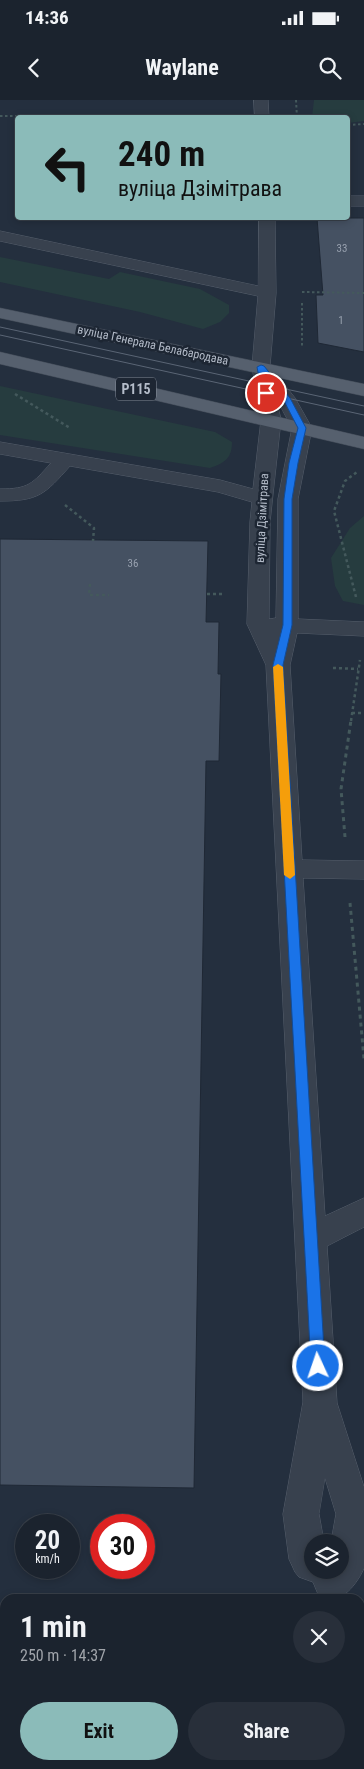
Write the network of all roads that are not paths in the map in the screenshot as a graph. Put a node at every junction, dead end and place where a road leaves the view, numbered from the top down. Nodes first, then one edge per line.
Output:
1 (261, 100) edge
2 (262, 115) edge
3 (350, 201) edge
4 (364, 201) edge
5 (267, 220) edge
6 (0, 236) edge
7 (267, 293) junction
8 (0, 313) edge
9 (0, 358) edge
10 (261, 367) junction
11 (364, 390) edge
12 (271, 420) junction
13 (302, 428) junction
14 (364, 443) edge
15 (0, 448) edge
16 (66, 458) junction
17 (263, 488) junction
18 (0, 495) edge
19 (258, 624) junction
20 (287, 625) junction
21 (364, 629) edge
22 (278, 665) junction
23 (290, 869) junction
24 (364, 870) edge
25 (364, 1212) edge
26 (311, 1238) junction
27 (320, 1402) junction
28 (359, 1514) edge
29 (304, 1537) edge
30 (349, 1556) edge

1 - 2 street
3 - 4 street
5 - 7 street, вуліца Дзімітрава
6 - 7 street
7 - 10 street, вуліца Дзімітрава
8 - 10 main road, вуліца Генерала Белабародава
9 - 12 main road, Р115
10 - 11 main road, вуліца Генерала Белабародава
10 - 12 street, вуліца Дзімітрава
10 - 13 street
12 - 13 main road, Р115
12 - 17 street, вуліца Дзімітрава
13 - 14 main road, Р115
13 - 20 street, вуліца Дзімітрава
15 - 16 street
16 - 17 street
16 - 18 street
17 - 19 street, вуліца Дзімітрава
19 - 20 street
19 - 22 street, вуліца Дзімітрава
20 - 21 street
20 - 22 street, вуліца Дзімітрава
22 - 23 street, вуліца Дзімітрава
23 - 24 street
23 - 26 street, вуліца Дзімітрава
25 - 26 street
26 - 27 street, вуліца Дзімітрава
27 - 28 street, вуліца Дзімітрава
27 - 29 street, вуліца Дзімітрава
28 - 30 street, вуліца Дзімітрава

